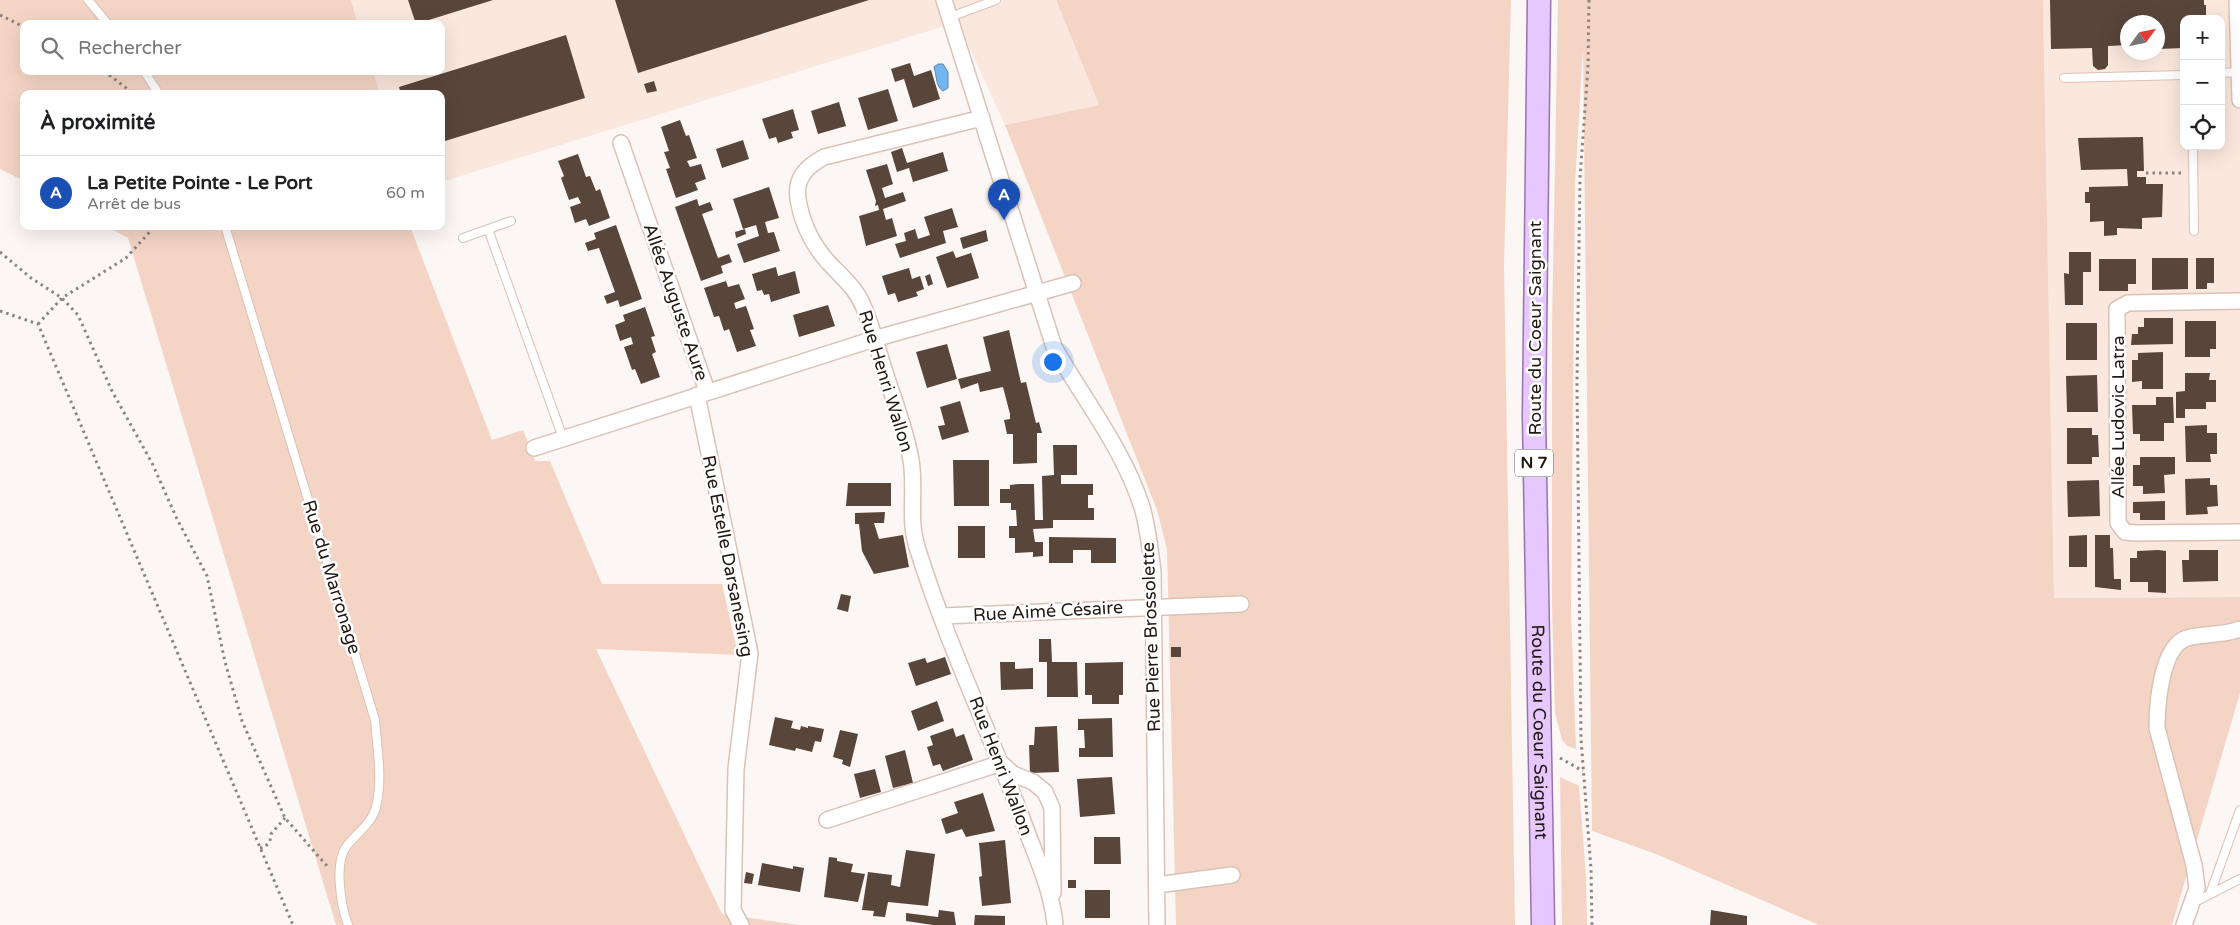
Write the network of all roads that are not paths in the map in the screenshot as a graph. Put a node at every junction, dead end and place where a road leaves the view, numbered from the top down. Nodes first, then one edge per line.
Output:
1 (88, 0) edge
2 (944, 0) edge
3 (996, 0) edge
4 (1539, 0) edge
5 (2237, 0) edge
6 (950, 17) junction
7 (105, 20) edge
8 (2239, 72) edge
9 (2225, 73) edge
10 (147, 75) edge
11 (2180, 75) edge
12 (2064, 78) dead end
13 (156, 90) edge
14 (2240, 100) edge
15 (982, 118) junction
16 (621, 143) dead end
17 (2194, 150) edge
18 (511, 221) dead end
19 (488, 229) junction
20 (226, 230) edge
21 (2194, 231) dead end
22 (463, 238) dead end
23 (1073, 283) dead end
24 (1037, 294) junction
25 (2240, 301) edge
26 (874, 339) junction
27 (702, 393) junction
28 (563, 438) junction
29 (534, 448) dead end
30 (2240, 532) edge
31 (1241, 604) dead end
32 (1154, 606) junction
33 (942, 616) junction
34 (2240, 629) edge
35 (1001, 763) junction
36 (2240, 810) edge
37 (827, 820) dead end
38 (1232, 875) dead end
39 (2240, 879) edge
40 (1156, 885) junction
41 (2210, 894) junction
42 (2191, 904) junction
43 (1054, 920) edge
44 (348, 925) edge
45 (741, 925) edge
46 (1157, 925) edge
47 (1543, 925) edge
48 (2184, 925) edge

1 - 7 lane
2 - 6 street, Rue Pierre Brossolette
3 - 6 lane
4 - 47 main road, Route du Coeur Saignant / N 7
5 - 8 street
6 - 15 street, Rue Pierre Brossolette
8 - 9 lane
8 - 14 street
10 - 13 lane
11 - 12 lane
15 - 24 street, Rue Pierre Brossolette
15 - 26 street, Rue Henri Wallon
16 - 27 street, Allée Auguste Aure
17 - 21 lane
18 - 19 lane
19 - 22 lane
19 - 28 lane
20 - 44 lane, Rue du Marronage
23 - 24 street, Allée Auguste Aure
24 - 26 street, Allée Auguste Aure
24 - 32 street, Rue Pierre Brossolette
25 - 30 street, Allée Ludovic Latra
26 - 27 street, Allée Auguste Aure
26 - 33 street, Rue Henri Wallon
27 - 28 street
27 - 45 street, Rue Estelle Darsanesing
28 - 29 street
31 - 32 street, Rue Aimé Césaire
32 - 33 street, Rue Aimé Césaire
32 - 40 street, Rue Pierre Brossolette
33 - 35 street, Rue Henri Wallon
34 - 42 street
35 - 37 street
35 - 43 street, Rue Henri Wallon
35 - 43 street
36 - 41 lane
38 - 40 street
39 - 41 lane
40 - 46 street, Rue Pierre Brossolette
41 - 42 lane
42 - 48 street

